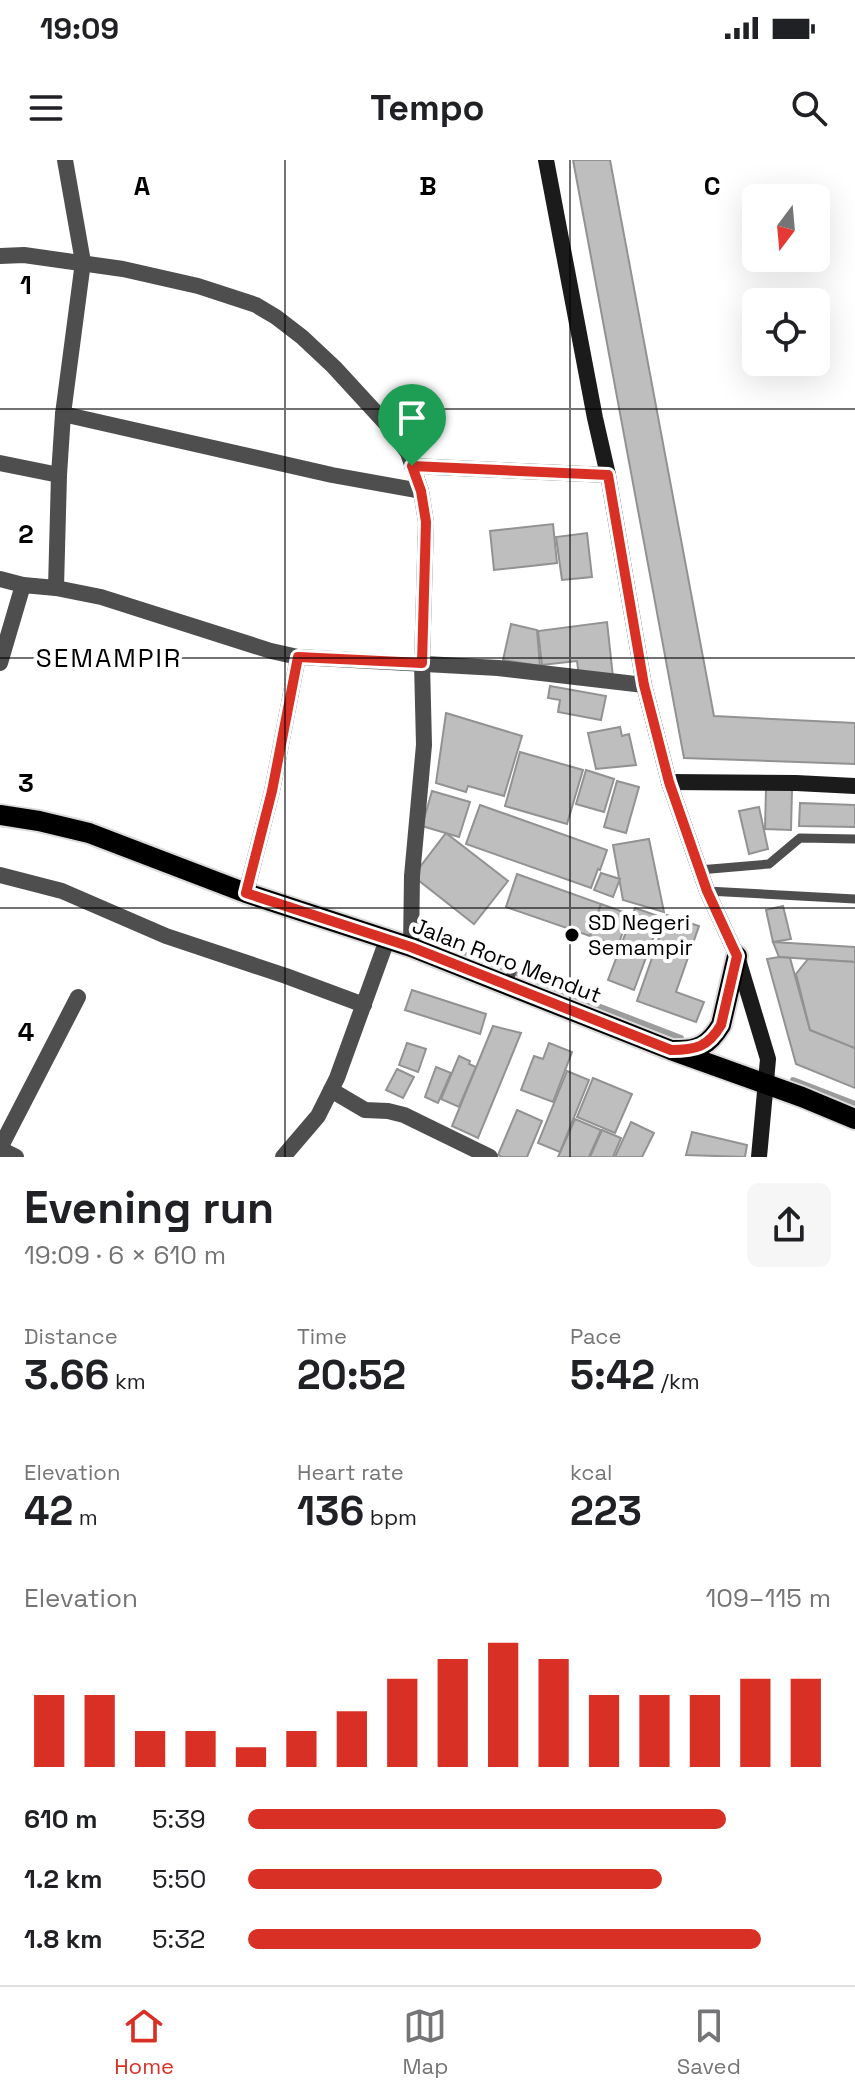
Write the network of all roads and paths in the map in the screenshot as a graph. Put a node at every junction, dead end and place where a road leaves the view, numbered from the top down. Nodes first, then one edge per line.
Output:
1 (65, 160) edge
2 (546, 160) edge
3 (0, 256) edge
4 (83, 262) junction
5 (63, 414) junction
6 (0, 463) edge
7 (412, 466) junction
8 (59, 475) junction
9 (608, 475) junction
10 (421, 491) junction
11 (0, 579) edge
12 (23, 585) junction
13 (56, 588) junction
14 (298, 657) junction
15 (0, 663) edge
16 (422, 663) junction
17 (644, 685) junction
18 (669, 782) junction
19 (855, 786) edge
20 (0, 815) edge
21 (855, 839) edge
22 (699, 870) junction
23 (0, 875) edge
24 (707, 891) junction
25 (246, 893) junction
26 (855, 899) edge
27 (387, 940) junction
28 (411, 947) junction
29 (737, 956) junction
30 (514, 965) dead end
31 (509, 982) junction
32 (78, 997) dead end
33 (366, 1001) junction
34 (671, 1050) junction
35 (767, 1085) junction
36 (331, 1090) junction
37 (855, 1119) edge
38 (0, 1148) edge
39 (16, 1157) edge
40 (283, 1157) edge
41 (490, 1157) edge
42 (759, 1157) edge

1 - 4 street
2 - 9 main road
3 - 4 street
4 - 5 street
4 - 7 street
5 - 8 street
5 - 10 street
6 - 8 street
7 - 9 street
7 - 10 street
8 - 13 street
9 - 17 main road
10 - 16 street
11 - 12 street
12 - 13 street
12 - 15 street
13 - 14 street
14 - 16 street
14 - 25 street
16 - 17 street
16 - 28 street
17 - 18 main road
18 - 19 main road
18 - 22 main road
20 - 25 main road, Jalan Roro Mendut
21 - 22 lane
22 - 24 main road
23 - 33 street
24 - 26 lane
24 - 29 main road
25 - 27 main road, Jalan Roro Mendut
27 - 28 main road, Jalan Roro Mendut
27 - 33 street
28 - 31 main road, Jalan Roro Mendut
29 - 34 main road
29 - 35 main road
30 - 31 lane
31 - 34 main road, Jalan Roro Mendut
32 - 38 street
33 - 36 street
34 - 35 main road, Jalan Roro Mendut
35 - 37 main road, Jalan Roro Mendut
35 - 42 main road
36 - 40 street
36 - 41 street
38 - 39 street

